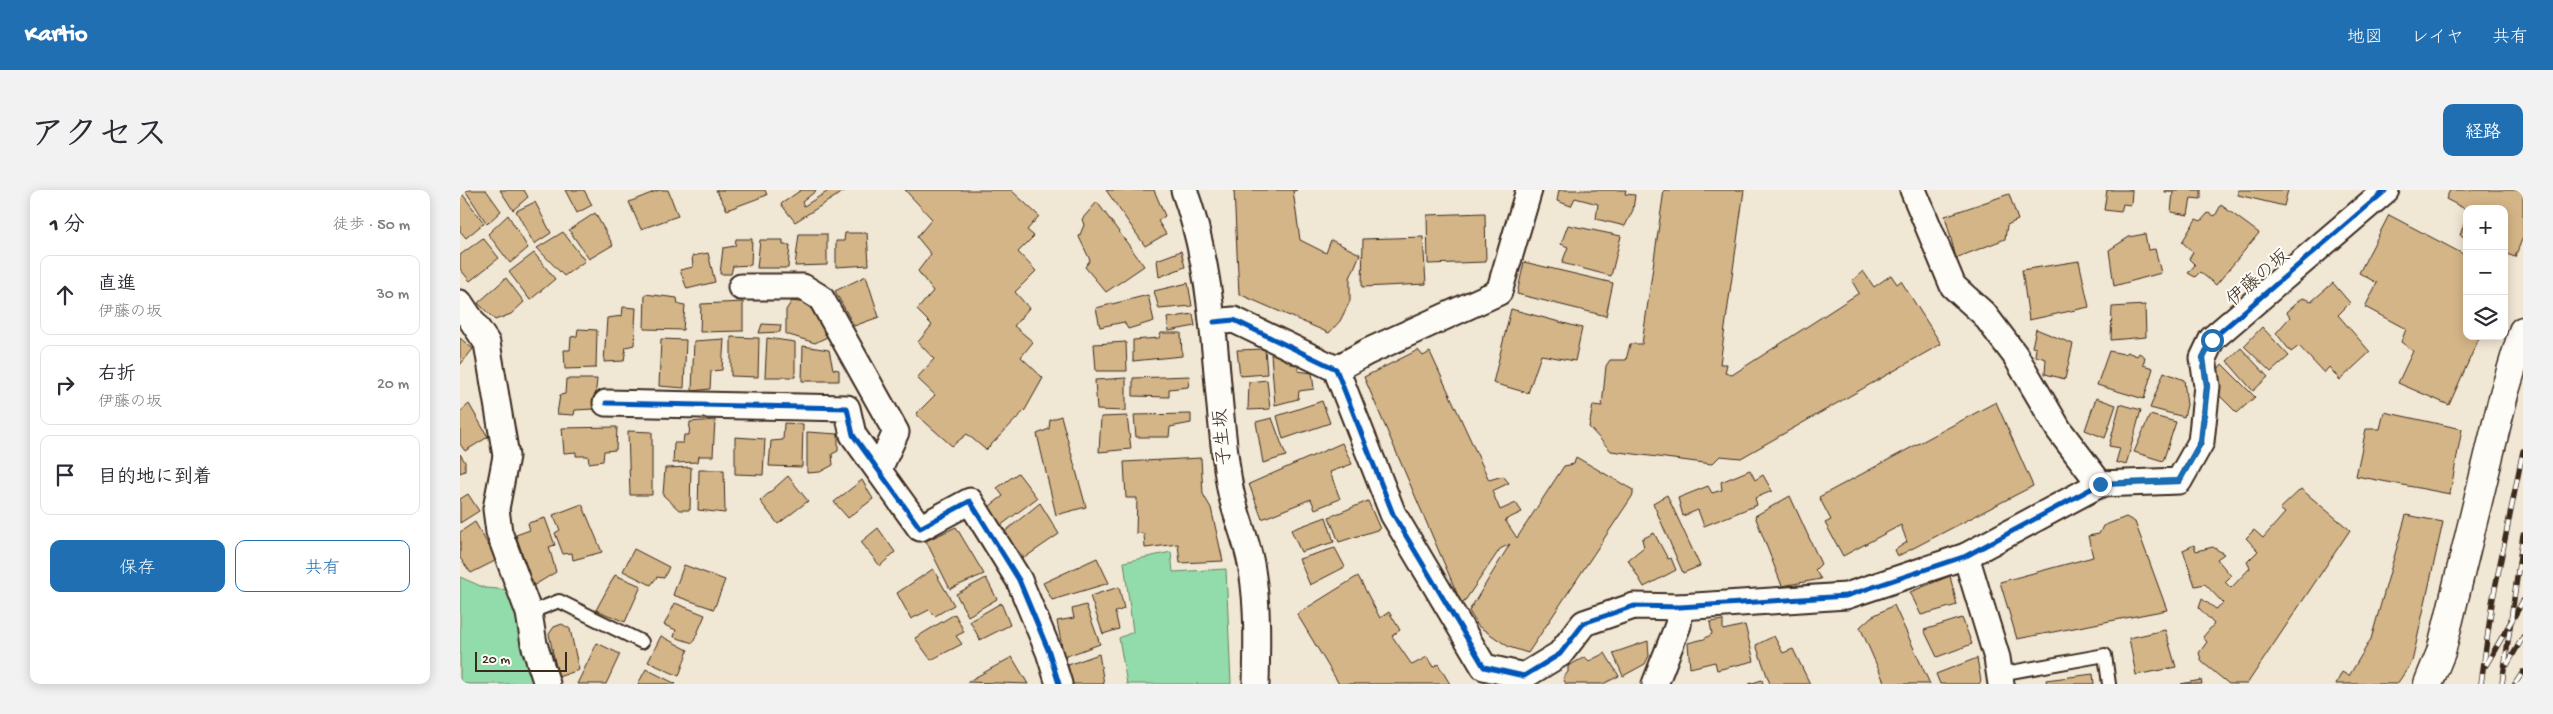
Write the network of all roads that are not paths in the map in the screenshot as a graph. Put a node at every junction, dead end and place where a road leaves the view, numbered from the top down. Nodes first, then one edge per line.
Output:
1 (1184, 190) edge
2 (1529, 190) edge
3 (1914, 190) edge
4 (2386, 190) edge
5 (741, 287) dead end
6 (460, 303) edge
7 (1214, 322) junction
8 (2523, 331) edge
9 (1336, 369) junction
10 (606, 404) dead end
11 (879, 469) junction
12 (2100, 484) junction
13 (1966, 556) junction
14 (1680, 607) junction
15 (529, 613) junction
16 (642, 642) dead end
17 (2000, 679) edge
18 (547, 684) edge
19 (1059, 684) edge
20 (1256, 684) edge
21 (1655, 684) edge
22 (2109, 684) edge
23 (2428, 684) edge

1 - 7 street, 子生坂
2 - 9 street
3 - 12 street
4 - 12 street, 伊藤の坂
5 - 11 street
6 - 15 street
7 - 9 street
7 - 20 street, 子生坂
8 - 23 street
9 - 14 street
10 - 11 street
11 - 19 street
12 - 13 street
13 - 14 street
13 - 17 street
14 - 21 street
15 - 16 lane
15 - 18 street
17 - 22 lane

